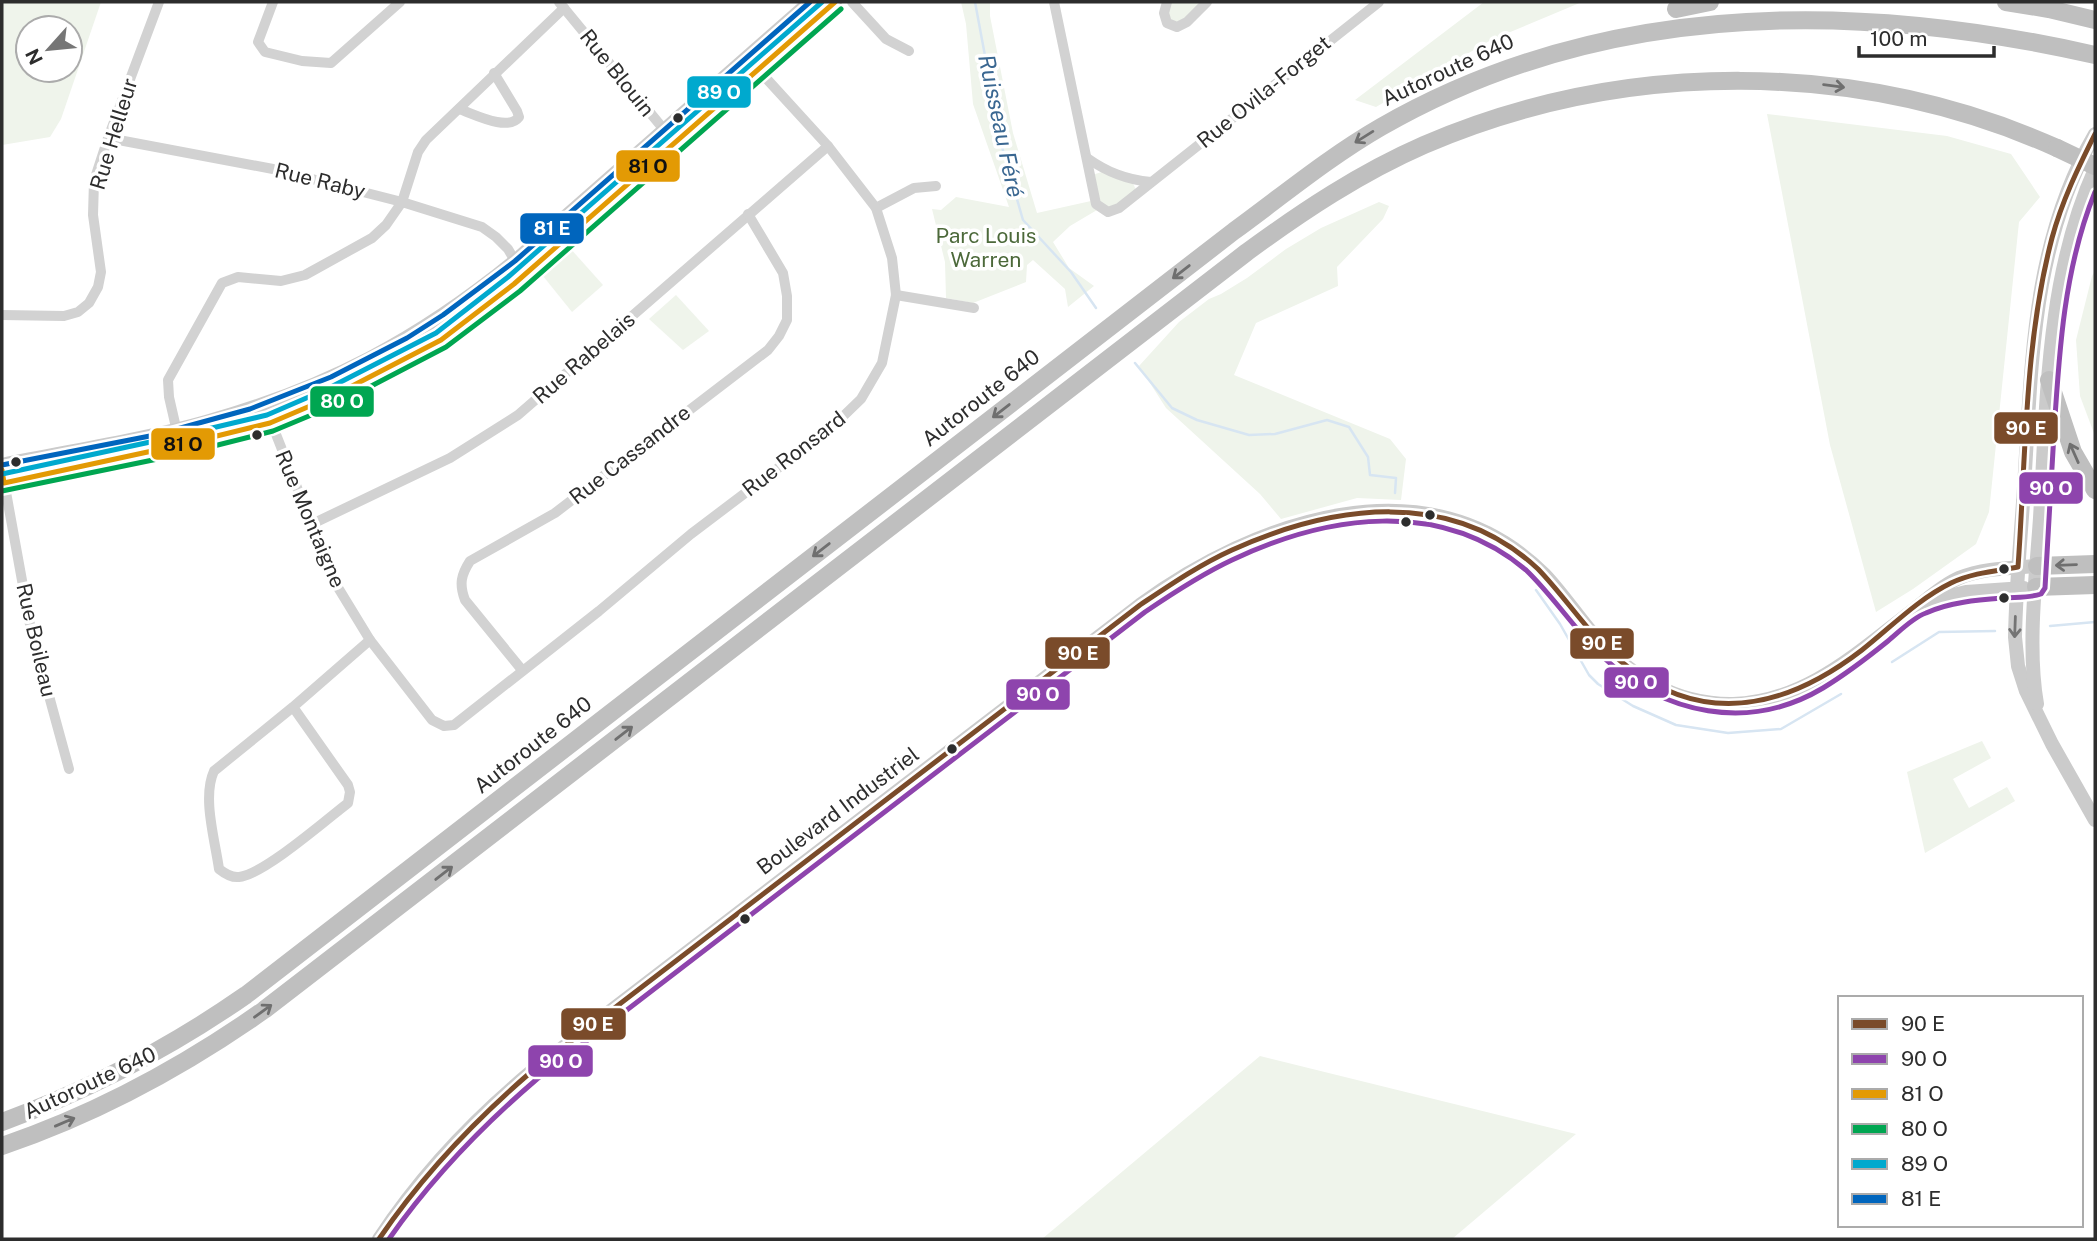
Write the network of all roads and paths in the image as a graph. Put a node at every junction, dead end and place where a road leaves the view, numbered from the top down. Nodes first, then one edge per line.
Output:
1 (159, 2) edge
2 (273, 2) edge
3 (400, 2) edge
4 (810, 2) edge
5 (835, 2) edge
6 (852, 2) edge
7 (1054, 2) edge
8 (1167, 2) edge
9 (1207, 2) edge
10 (1379, 2) edge
11 (2006, 2) edge
12 (562, 5) edge
13 (1708, 6) edge
14 (2049, 9) junction
15 (2095, 12) edge
16 (2095, 20) edge
17 (909, 51) dead end
18 (2095, 55) edge
19 (747, 56) junction
20 (758, 70) junction
21 (494, 74) junction
22 (459, 109) junction
23 (663, 130) junction
24 (2095, 134) edge
25 (108, 138) junction
26 (675, 143) junction
27 (828, 146) junction
28 (1087, 159) junction
29 (2095, 168) edge
30 (1151, 182) junction
31 (936, 186) dead end
32 (402, 202) junction
33 (876, 208) junction
34 (748, 214) junction
35 (515, 261) junction
36 (896, 295) junction
37 (974, 307) dead end
38 (2, 315) edge
39 (2049, 380) junction
40 (264, 404) junction
41 (270, 423) junction
42 (177, 429) junction
43 (180, 445) junction
44 (2, 475) edge
45 (2095, 490) edge
46 (310, 525) junction
47 (2095, 564) edge
48 (2037, 566) junction
49 (2018, 567) junction
50 (2095, 585) edge
51 (2036, 587) junction
52 (2017, 588) junction
53 (1918, 606) junction
54 (370, 640) junction
55 (522, 670) junction
56 (293, 707) junction
57 (444, 726) joint
58 (2043, 726) junction
59 (69, 769) dead end
60 (2095, 820) edge
61 (2, 1122) edge
62 (2, 1146) edge
63 (379, 1239) edge

1 - 25 street, Rue Helleur
2 - 3 street
4 - 19 street
5 - 20 street
6 - 17 street
7 - 28 street, Rue Ovila-Forget
8 - 9 street
10 - 30 street, Rue Ovila-Forget
11 - 14 highway
12 - 21 street
12 - 23 street, Rue Blouin
13 - 18 highway, Autoroute 640
13 -> 61 highway, Autoroute 640
14 - 15 highway
14 - 16 highway
19 - 20 street, Rue Ronsard
19 - 23 street
20 - 26 street
20 - 27 street, Rue Ronsard
21 - 22 street
21 - 22 street
22 - 32 street
23 - 26 street, Rue Blouin
23 - 35 street
24 - 49 street
25 - 32 street, Rue Raby
25 - 38 street, Rue Helleur
26 - 41 street
27 - 33 street, Rue Ronsard
27 - 34 street, Rue Rabelais
28 - 30 street
28 - 30 street, Rue Ovila-Forget
29 - 39 street
62 -> 29 highway, Autoroute 640, bridge
31 - 33 street
32 - 35 street, Rue Raby
32 - 42 street
33 - 36 street, Rue Ronsard
34 - 46 street, Rue Rabelais
34 - 55 street, Rue Cassandre
35 - 40 street
36 - 37 street
36 - 55 street, Rue Ronsard
45 -> 39 highway
39 - 48 street
40 - 41 street, Rue Montaigne
40 - 42 street
41 - 43 street
41 - 46 street, Rue Montaigne
42 - 43 street
42 - 44 street
43 - 44 street
44 - 59 street, Rue Boileau
46 - 54 street, Rue Montaigne
47 -> 48 highway
48 - 49 street, Boulevard Industriel
48 - 51 street
49 - 52 street
49 - 53 street, Boulevard Industriel
50 - 51 highway
51 - 52 street, Boulevard Industriel
51 - 58 street
52 - 53 street, Boulevard Industriel
52 -> 58 street
53 - 63 street, Boulevard Industriel
54 - 56 street
54 - 57 street, Rue Montaigne
55 - 57 street, Rue Ronsard
56 - 56 street
58 - 60 street

